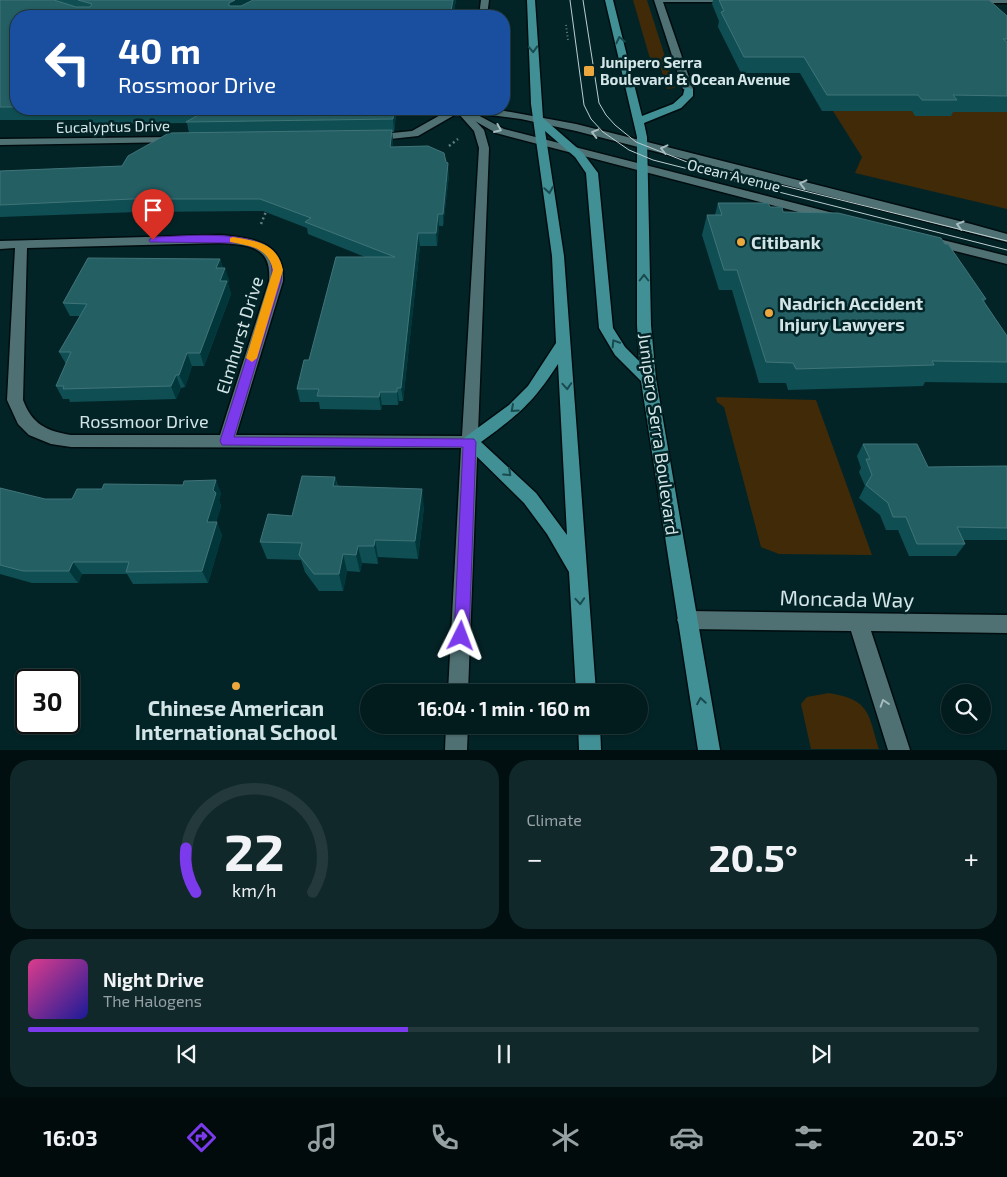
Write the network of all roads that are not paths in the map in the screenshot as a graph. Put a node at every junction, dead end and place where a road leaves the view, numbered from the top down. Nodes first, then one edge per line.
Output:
1 (531, 0) edge
2 (609, 0) edge
3 (658, 0) edge
4 (742, 0) edge
5 (962, 1) edge
6 (1007, 1) edge
7 (688, 89) joint
8 (510, 113) edge
9 (448, 115) edge
10 (465, 115) edge
11 (470, 115) edge
12 (538, 119) junction
13 (639, 121) junction
14 (361, 138) edge
15 (185, 140) edge
16 (541, 141) junction
17 (0, 142) edge
18 (642, 144) junction
19 (574, 150) junction
20 (643, 169) junction
21 (842, 219) edge
22 (915, 237) edge
23 (1007, 238) edge
24 (21, 244) junction
25 (0, 245) edge
26 (1007, 260) edge
27 (564, 342) junction
28 (648, 379) junction
29 (226, 441) junction
30 (470, 442) junction
31 (579, 575) junction
32 (687, 620) junction
33 (858, 622) junction
34 (1007, 624) edge
35 (458, 684) edge
36 (586, 684) edge
37 (457, 734) edge
38 (589, 734) edge
39 (456, 750) edge
40 (590, 750) edge
41 (708, 750) edge
42 (899, 750) edge

1 -> 12 main road
13 -> 2 main road, Junipero Serra Boulevard
3 - 4 street
3 - 7 street
5 - 6 street
7 - 13 main road
8 - 12 street, Ocean Avenue
9 - 14 street
10 - 30 street
11 -> 16 street, Ocean Avenue
12 - 16 main road
18 -> 12 street, Ocean Avenue
12 - 19 main road
13 - 18 main road, Junipero Serra Boulevard
15 - 17 street, Eucalyptus Drive
16 - 19 street, Ocean Avenue
16 -> 27 main road
18 - 20 main road, Junipero Serra Boulevard
23 -> 18 street, Ocean Avenue
19 - 20 street, Ocean Avenue
28 -> 19 main road
20 - 21 street, Ocean Avenue
28 -> 20 main road, Junipero Serra Boulevard
22 - 26 street
24 - 25 street
24 - 29 street, Rossmoor Drive
24 - 29 street, Elmhurst Drive
27 -> 30 main road
27 -> 31 main road
28 - 32 main road, Junipero Serra Boulevard
29 - 30 street, Rossmoor Drive
30 -> 31 main road
30 - 35 street
31 -> 36 main road
32 - 33 street, Moncada Way
41 -> 32 main road, Junipero Serra Boulevard
33 - 34 street, Moncada Way
42 -> 33 street
37 - 39 street
38 - 40 main road

